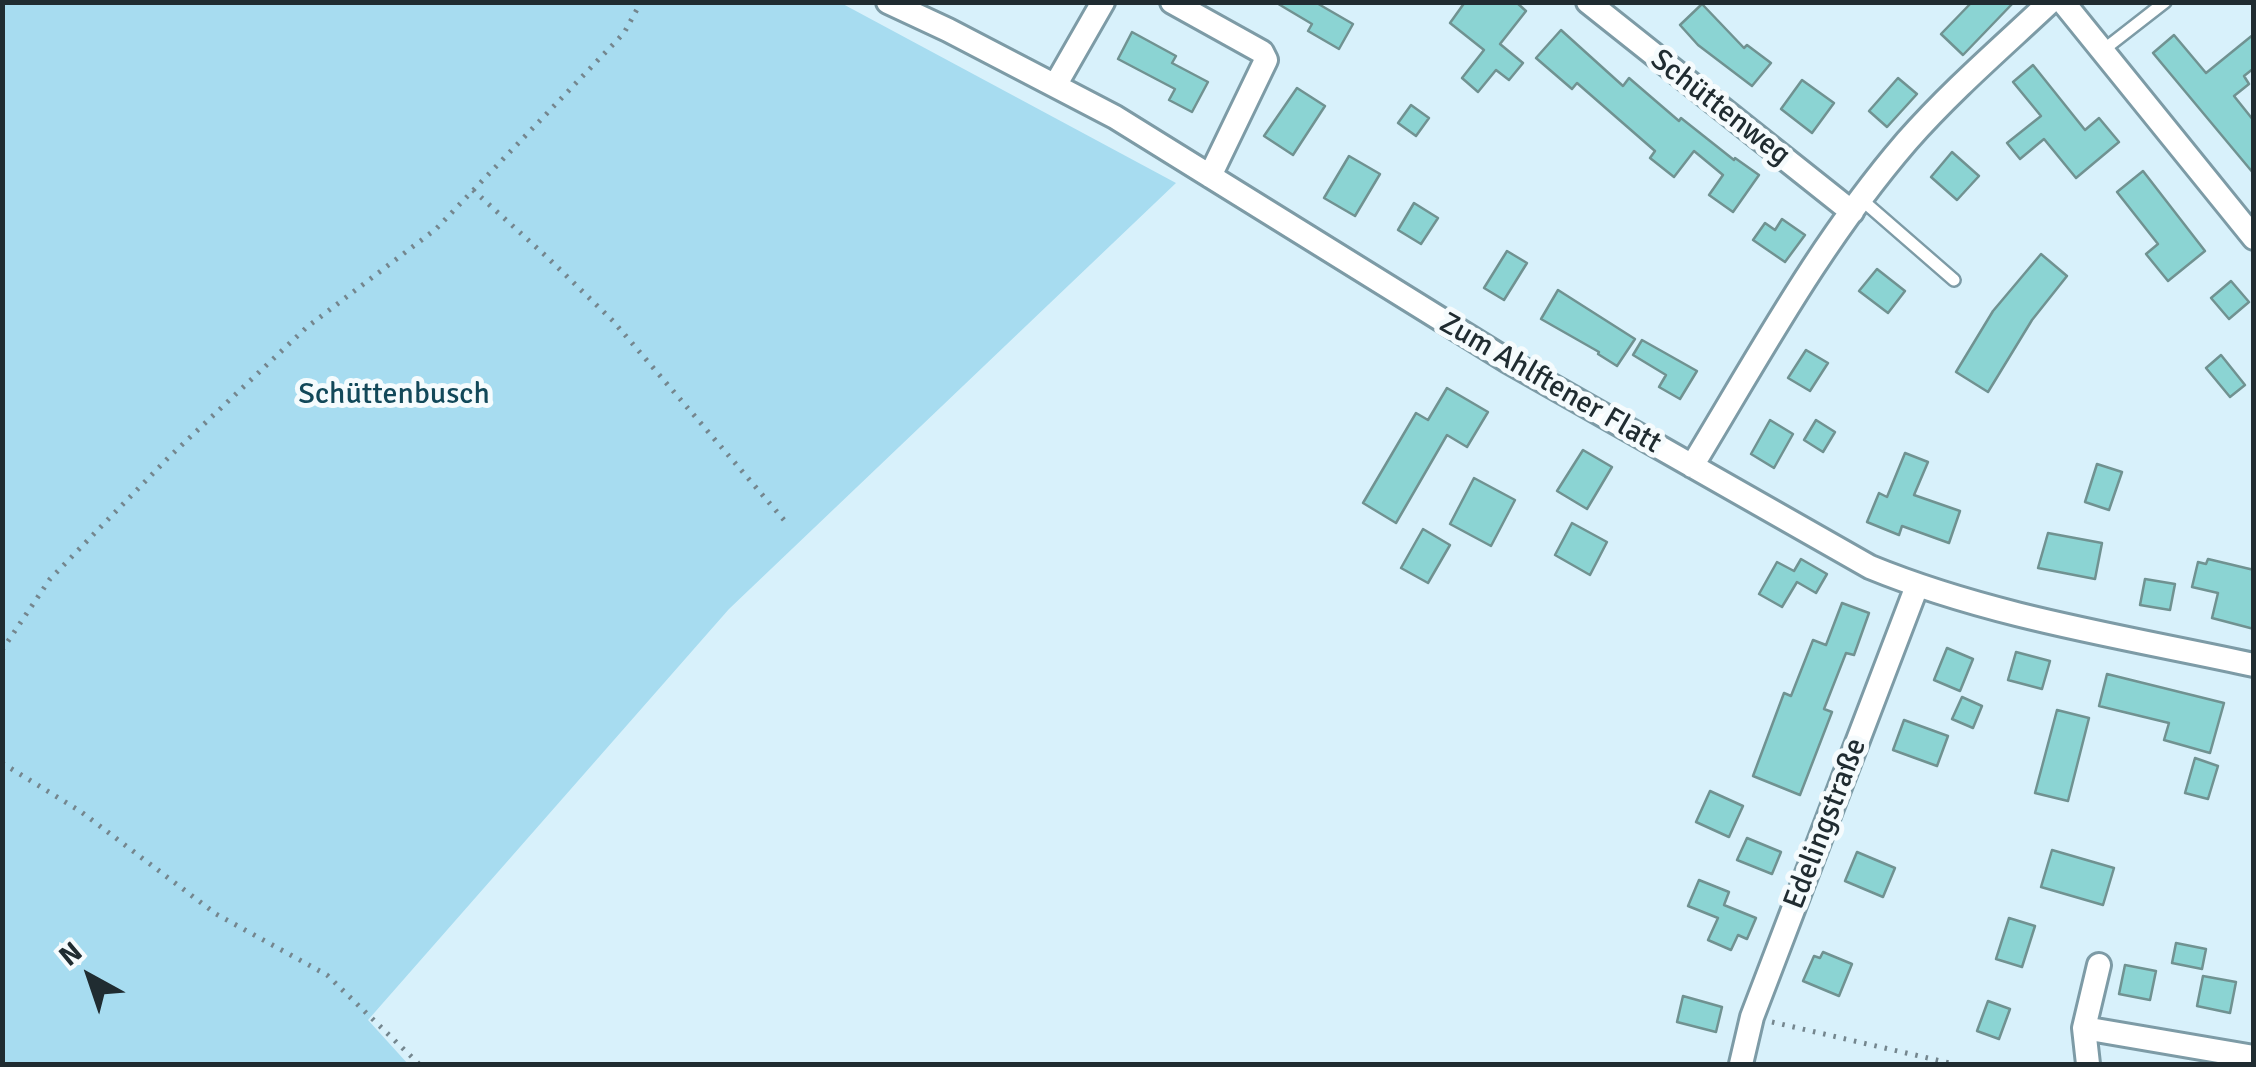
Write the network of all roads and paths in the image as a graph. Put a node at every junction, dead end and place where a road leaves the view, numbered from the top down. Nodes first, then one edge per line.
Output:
1 (641, 2) edge
2 (888, 2) edge
3 (1102, 2) edge
4 (1172, 2) edge
5 (1588, 2) edge
6 (2050, 2) edge
7 (2063, 2) edge
8 (2165, 2) edge
9 (2102, 50) junction
10 (1056, 84) junction
11 (1210, 176) junction
12 (472, 190) junction
13 (1857, 206) junction
14 (2254, 238) edge
15 (1954, 280) dead end
16 (1692, 466) junction
17 (784, 520) dead end
18 (1917, 586) junction
19 (2, 650) edge
20 (2254, 665) edge
21 (2, 764) edge
22 (2098, 965) dead end
23 (1752, 1017) junction
24 (2084, 1028) junction
25 (2254, 1057) edge
26 (419, 1064) edge
27 (1741, 1064) edge
28 (1954, 1064) edge
29 (2088, 1064) edge

1 - 12 path
2 - 10 street, Zum Ahlftener Flatt
3 - 10 street
4 - 11 street
5 - 13 street, Schüttenweg
6 - 13 street
7 - 9 street
8 - 9 lane
9 - 14 street
10 - 11 street, Zum Ahlftener Flatt
11 - 16 street, Zum Ahlftener Flatt
12 - 17 path
12 - 19 path
13 - 15 lane
13 - 16 street
16 - 18 street, Zum Ahlftener Flatt
18 - 20 street, Zum Ahlftener Flatt
18 - 23 street, Edelingstraße
21 - 26 path
22 - 24 street
23 - 27 street, Edelingstraße
23 - 28 path
24 - 25 street
24 - 29 street

